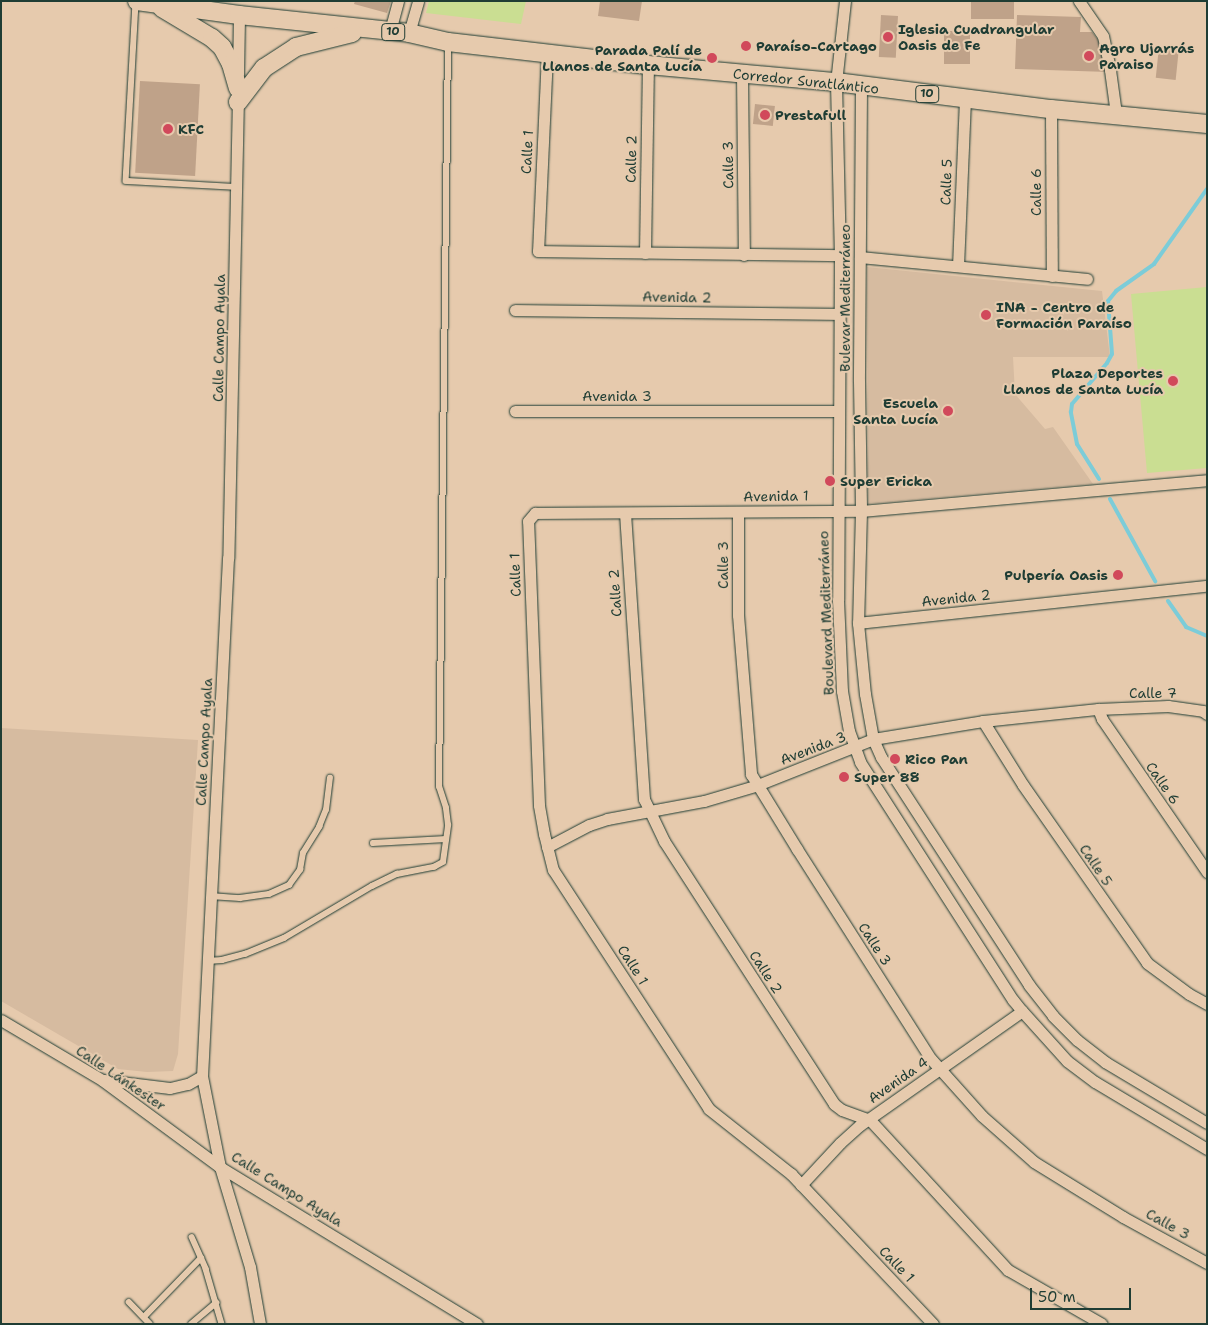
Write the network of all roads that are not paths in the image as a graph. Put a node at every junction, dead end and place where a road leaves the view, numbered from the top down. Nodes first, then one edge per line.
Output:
1 (137, 1) edge
2 (398, 1) edge
3 (418, 1) edge
4 (845, 1) edge
5 (1079, 1) edge
6 (158, 5) junction
7 (211, 6) edge
8 (240, 15) junction
9 (370, 30) junction
10 (390, 31) junction
11 (409, 34) junction
12 (448, 42) junction
13 (547, 54) junction
14 (648, 65) junction
15 (742, 74) junction
16 (836, 82) junction
17 (861, 86) junction
18 (238, 95) junction
19 (965, 98) junction
20 (1051, 109) junction
21 (1116, 114) junction
22 (1207, 124) edge
23 (237, 187) junction
24 (644, 253) junction
25 (744, 255) junction
26 (840, 255) junction
27 (860, 257) junction
28 (958, 266) junction
29 (1052, 276) junction
30 (1087, 279) dead end
31 (515, 310) dead end
32 (840, 314) junction
33 (515, 411) dead end
34 (839, 411) junction
35 (1207, 480) edge
36 (839, 510) junction
37 (861, 511) junction
38 (738, 512) junction
39 (625, 513) junction
40 (528, 521) joint
41 (1207, 586) edge
42 (858, 623) junction
43 (1098, 709) junction
44 (1207, 714) edge
45 (983, 721) junction
46 (873, 739) junction
47 (854, 748) junction
48 (330, 778) dead end
49 (758, 785) junction
50 (650, 811) junction
51 (446, 839) junction
52 (373, 843) dead end
53 (547, 847) junction
54 (1207, 872) edge
55 (210, 896) junction
56 (207, 961) junction
57 (1207, 1004) edge
58 (1022, 1011) junction
59 (1, 1020) edge
60 (940, 1069) junction
61 (202, 1076) junction
62 (102, 1080) junction
63 (868, 1119) junction
64 (1207, 1123) edge
65 (1207, 1148) edge
66 (220, 1167) junction
67 (801, 1185) junction
68 (192, 1237) dead end
69 (201, 1258) junction
70 (1207, 1263) edge
71 (129, 1302) dead end
72 (216, 1303) junction
73 (144, 1317) junction
74 (150, 1324) edge
75 (191, 1324) edge
76 (222, 1324) edge
77 (260, 1324) edge
78 (477, 1324) edge
79 (933, 1324) edge
80 (1102, 1324) edge

1 - 6 main road, Corredor Suratlántico / 10
1 - 23 lane
2 - 10 street
3 - 11 street
4 - 16 street, Boulevard Mediterráneo
5 - 21 street
6 - 7 main road, Corredor Suratlántico / 10
6 - 18 main road
7 - 8 main road, Corredor Suratlántico / 10
8 - 9 main road, Corredor Suratlántico / 10
8 - 18 street, Calle Campo Ayala
9 - 10 main road, Corredor Suratlántico / 10
9 - 18 main road
10 - 11 main road, Corredor Suratlántico / 10
11 - 12 main road, Corredor Suratlántico / 10
12 - 13 main road, Corredor Suratlántico / 10
12 - 51 lane
13 - 14 main road, Corredor Suratlántico / 10
13 - 24 street, Calle 1
14 - 15 main road, Corredor Suratlántico / 10
14 - 24 street, Calle 2
15 - 16 main road, Corredor Suratlántico / 10
15 - 25 street, Calle 3
16 - 17 main road, Corredor Suratlántico / 10
16 - 26 street, Boulevard Mediterráneo
17 - 19 main road, Corredor Suratlántico / 10
17 - 27 street, Bulevar Mediterráneo
18 - 23 street, Calle Campo Ayala
19 - 20 main road, Corredor Suratlántico / 10
19 - 28 street, Calle 5
20 - 21 main road, Corredor Suratlántico / 10
20 - 29 street, Calle 6
21 - 22 main road, Corredor Suratlántico / 10
23 - 55 street, Calle Campo Ayala
24 - 25 street
25 - 26 street
26 - 32 street, Boulevard Mediterráneo
27 - 28 street
27 - 37 street, Bulevar Mediterráneo
28 - 29 street
29 - 30 street
31 - 32 street, Avenida 2
32 - 34 street, Boulevard Mediterráneo
33 - 34 street, Avenida 3
34 - 36 street, Boulevard Mediterráneo
35 - 37 street, Avenida 1
36 - 37 street, Avenida 1
36 - 38 street, Avenida 1
36 - 47 street, Boulevard Mediterráneo
37 - 42 street
38 - 39 street, Avenida 1
38 - 49 street, Calle 3
39 - 40 street, Avenida 1
39 - 50 street, Calle 2
40 - 53 street, Calle 1
41 - 42 street, Avenida 2
42 - 46 street
43 - 44 street, Calle 7
43 - 45 street, Avenida 3
43 - 54 street, Calle 6
45 - 46 street, Avenida 3
45 - 57 street, Calle 5
46 - 47 street, Avenida 3
46 - 64 street
47 - 49 street, Avenida 3
47 - 58 street, Boulevard Mediterráneo
48 - 55 lane
49 - 50 street, Avenida 3
49 - 60 street, Calle 3
50 - 53 street, Avenida 3
50 - 63 street, Calle 2
51 - 52 lane
51 - 56 lane
53 - 67 street, Calle 1
55 - 56 street, Calle Campo Ayala
56 - 61 street, Calle Campo Ayala
58 - 60 street, Avenida 4
58 - 65 street, Boulevard Mediterráneo
59 - 62 street, Calle Lánkester
60 - 63 street, Avenida 4
60 - 70 street, Calle 3
61 - 62 street
61 - 66 street, Calle Campo Ayala
62 - 66 street, Calle Lánkester
63 - 67 street, Avenida 4
63 - 80 street, Calle 2
66 - 77 street
66 - 78 street, Calle Campo Ayala
67 - 79 street, Calle 1
68 - 69 lane
69 - 72 lane
69 - 73 lane
71 - 73 lane
72 - 75 lane
72 - 76 lane
73 - 74 lane

